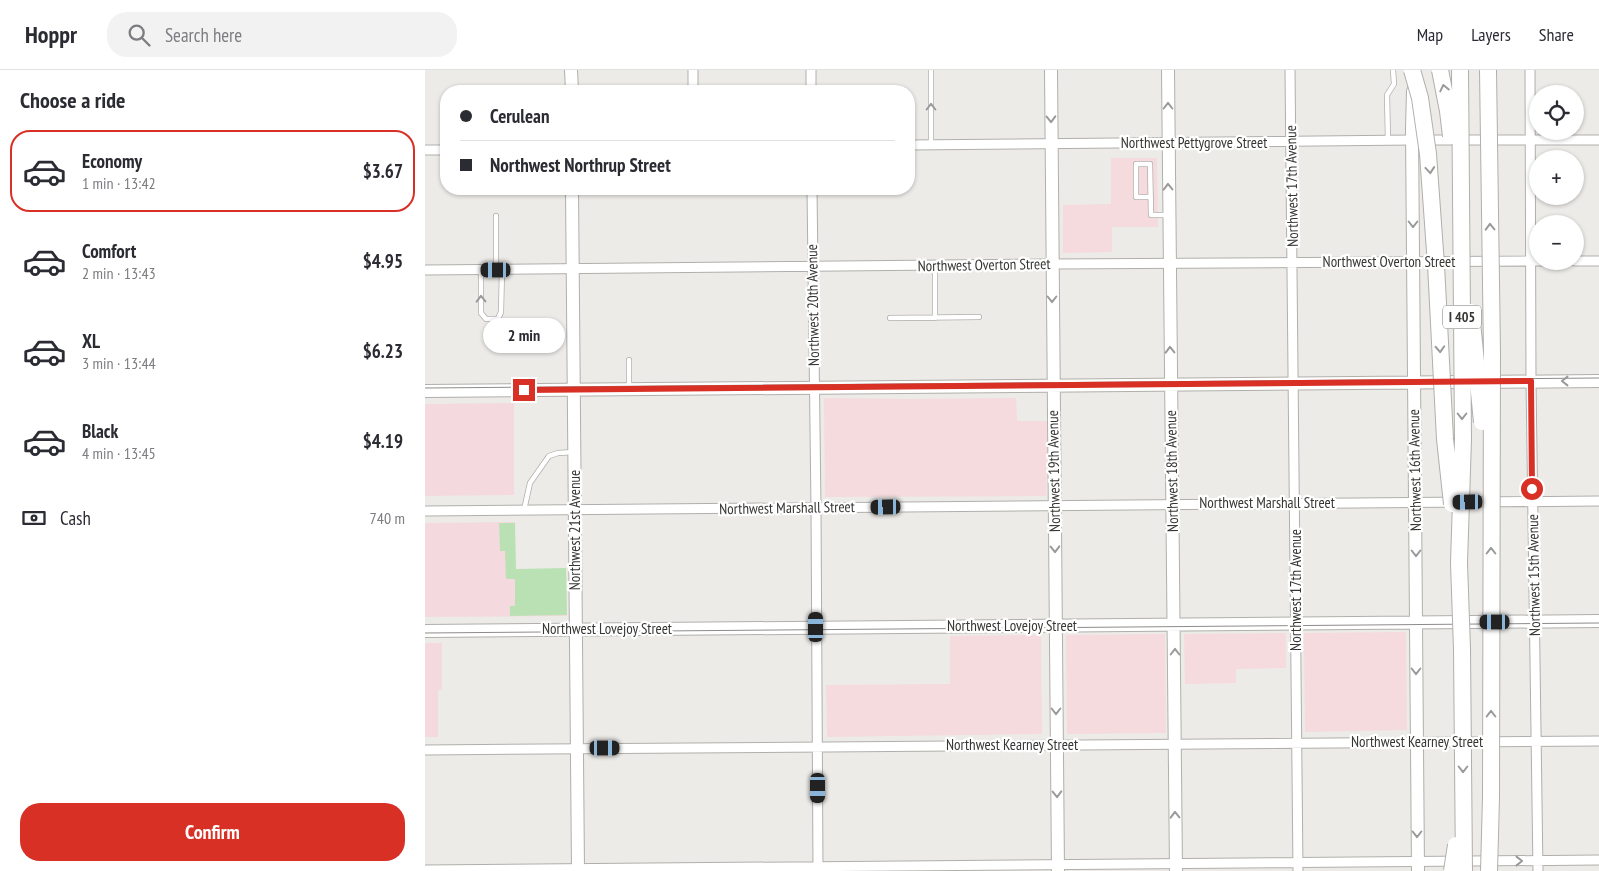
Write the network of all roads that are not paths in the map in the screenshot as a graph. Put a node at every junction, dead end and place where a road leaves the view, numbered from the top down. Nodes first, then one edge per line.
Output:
1 (571, 70) edge
2 (693, 70) edge
3 (811, 70) edge
4 (931, 70) edge
5 (1051, 70) edge
6 (1168, 70) edge
7 (1290, 70) edge
8 (1393, 70) edge
9 (1413, 70) edge
10 (1440, 70) edge
11 (1460, 70) edge
12 (1488, 70) edge
13 (1530, 70) edge
14 (572, 85) edge
15 (693, 85) edge
16 (811, 85) edge
17 (1530, 85) edge
18 (1413, 140) junction
19 (1529, 140) edge
20 (1531, 140) edge
21 (1584, 140) edge
22 (1599, 140) edge
23 (1388, 141) junction
24 (1168, 142) junction
25 (1291, 142) junction
26 (1051, 144) junction
27 (915, 145) edge
28 (931, 145) junction
29 (425, 150) edge
30 (440, 150) edge
31 (572, 195) edge
32 (812, 195) edge
33 (1151, 197) junction
34 (1169, 215) junction
35 (1531, 215) edge
36 (496, 216) dead end
37 (1529, 261) edge
38 (1584, 261) edge
39 (1599, 261) edge
40 (1293, 262) junction
41 (1413, 262) junction
42 (1052, 264) junction
43 (1169, 264) junction
44 (935, 265) junction
45 (812, 267) junction
46 (573, 269) junction
47 (425, 270) edge
48 (481, 270) junction
49 (499, 270) junction
50 (1531, 270) edge
51 (890, 318) dead end
52 (935, 318) junction
53 (979, 318) dead end
54 (629, 360) dead end
55 (1531, 381) junction
56 (1599, 381) edge
57 (1414, 382) junction
58 (1294, 384) junction
59 (1171, 385) junction
60 (1053, 386) junction
61 (815, 388) junction
62 (575, 389) junction
63 (629, 389) junction
64 (425, 391) edge
65 (575, 452) junction
66 (1490, 501) junction
67 (1532, 501) junction
68 (1599, 501) edge
69 (1416, 502) junction
70 (1295, 503) junction
71 (1173, 504) junction
72 (1054, 505) junction
73 (816, 508) junction
74 (524, 510) junction
75 (575, 510) junction
76 (425, 511) edge
77 (1459, 563) junction
78 (1599, 621) edge
79 (1535, 622) junction
80 (1416, 623) junction
81 (1296, 624) junction
82 (1175, 625) junction
83 (1055, 626) junction
84 (816, 627) junction
85 (576, 629) junction
86 (425, 630) edge
87 (1599, 741) edge
88 (1417, 742) junction
89 (1536, 742) junction
90 (1297, 743) junction
91 (1175, 744) junction
92 (1057, 745) junction
93 (817, 747) junction
94 (577, 749) junction
95 (425, 750) edge
96 (1463, 798) junction
97 (1491, 798) junction
98 (1599, 860) edge
99 (1538, 861) junction
100 (1418, 866) edge
101 (1176, 867) edge
102 (1298, 867) edge
103 (1058, 868) edge
104 (818, 869) edge
105 (425, 870) edge
106 (578, 870) edge
107 (1451, 871) edge
108 (1464, 871) edge
109 (1489, 871) edge
110 (1499, 871) edge
111 (1538, 871) edge

1 - 14 street
2 - 15 street
3 - 16 street
28 -> 4 lane
5 -> 26 street, Northwest 19th Avenue
24 -> 6 street, Northwest 18th Avenue
7 - 25 street, Northwest 17th Avenue
8 - 23 lane
9 - 18 street, Northwest 16th Avenue
9 -> 77 highway, bridge
66 -> 10 highway, bridge
11 -> 77 highway, I 405, bridge
66 -> 12 highway, I 405, bridge
13 - 17 street, Northwest 15th Avenue
18 - 19 street, Northwest Pettygrove Street
18 - 23 street, Northwest Pettygrove Street
18 -> 41 street, Northwest 16th Avenue
20 - 35 street, Northwest 15th Avenue
21 - 22 street, Northwest Pettygrove Street
23 - 25 street, Northwest Pettygrove Street
24 - 25 street, Northwest Pettygrove Street
24 - 26 street, Northwest Pettygrove Street
34 -> 24 street, Northwest 18th Avenue
25 - 40 street, Northwest 17th Avenue
26 - 28 street, Northwest Pettygrove Street
26 - 42 street, Northwest 19th Avenue
27 - 28 street, Northwest Pettygrove Street
29 - 30 street
31 - 46 street, Northwest 21st Avenue
32 - 45 street, Northwest 20th Avenue
33 - 33 lane
33 - 34 lane
34 - 43 street, Northwest 18th Avenue
36 - 49 lane
37 - 41 street, Northwest Overton Street
38 - 39 street
40 - 41 street, Northwest Overton Street
40 - 43 street, Northwest Overton Street
40 - 58 street, Northwest 17th Avenue
41 - 57 street, Northwest 16th Avenue
42 - 43 street, Northwest Overton Street
42 - 44 street, Northwest Overton Street
42 -> 60 street, Northwest 19th Avenue
59 -> 43 street, Northwest 18th Avenue
44 - 45 street, Northwest Overton Street
44 - 52 lane
45 - 46 street, Northwest Overton Street
45 - 61 street, Northwest 20th Avenue
46 - 49 street, Northwest Overton Street
46 - 62 street, Northwest 21st Avenue
47 - 48 street, Northwest Overton Street
48 - 49 street, Northwest Overton Street
49 -> 48 lane
50 - 55 street, Northwest 15th Avenue
51 - 52 lane
52 - 53 lane
54 - 63 lane
56 -> 55 street
55 - 57 street
55 - 67 street, Northwest 15th Avenue
57 - 58 street
57 - 69 street, Northwest 16th Avenue
58 - 59 street
58 - 70 street, Northwest 17th Avenue
59 - 60 street
59 - 71 street, Northwest 18th Avenue
60 - 61 street
60 - 72 street, Northwest 19th Avenue
61 - 63 street
61 - 73 street, Northwest 20th Avenue
62 - 63 street
62 - 64 street
62 - 65 street, Northwest 21st Avenue
65 - 74 lane
65 - 75 street, Northwest 21st Avenue
97 -> 66 highway, I 405, bridge
67 - 68 street, Northwest Marshall Street
67 - 69 street, Northwest Marshall Street
67 - 79 street, Northwest 15th Avenue
69 - 70 street, Northwest Marshall Street
69 -> 80 street, Northwest 16th Avenue
70 - 71 street, Northwest Marshall Street
70 - 81 street, Northwest 17th Avenue
71 - 72 street, Northwest Marshall Street
71 - 82 street, Northwest 18th Avenue
72 - 73 street, Northwest Marshall Street
72 -> 83 street, Northwest 19th Avenue
73 - 75 street, Northwest Marshall Street
73 - 84 street, Northwest 20th Avenue
74 - 75 street, Northwest Marshall Street
74 - 76 street, Northwest Marshall Street
75 - 85 street, Northwest 21st Avenue
77 -> 96 highway, I 405, bridge
78 - 79 street, Northwest Lovejoy Street
79 - 80 street, Northwest Lovejoy Street
79 - 89 street, Northwest 15th Avenue
80 - 81 street, Northwest Lovejoy Street
80 -> 88 street, Northwest 16th Avenue
81 - 82 street, Northwest Lovejoy Street
81 - 90 street, Northwest 17th Avenue
82 - 83 street, Northwest Lovejoy Street
91 -> 82 street, Northwest 18th Avenue
83 - 84 street, Northwest Lovejoy Street
83 -> 92 street, Northwest 19th Avenue
84 - 85 street, Northwest Lovejoy Street
84 - 93 street, Northwest 20th Avenue
85 - 86 street, Northwest Lovejoy Street
85 - 94 street, Northwest 21st Avenue
87 - 89 street, Northwest Kearney Street
88 - 89 street, Northwest Kearney Street
88 - 90 street, Northwest Kearney Street
88 -> 100 street, Northwest 16th Avenue
89 - 99 street, Northwest 15th Avenue
90 - 91 street, Northwest Kearney Street
90 - 102 street, Northwest 17th Avenue
91 - 92 street, Northwest Kearney Street
101 -> 91 street, Northwest 18th Avenue
92 - 93 street, Northwest Kearney Street
92 -> 103 street, Northwest 19th Avenue
93 - 94 street, Northwest Kearney Street
93 - 104 street, Northwest 20th Avenue
94 - 95 street, Northwest Kearney Street
94 - 106 street, Northwest 21st Avenue
96 - 107 highway, bridge
96 - 108 highway, I 405, bridge
97 - 109 highway, I 405, bridge
97 - 110 highway, bridge
98 - 99 street
100 -> 99 street
99 - 111 street, Northwest 15th Avenue
100 - 102 street
101 - 102 street
101 - 103 street
103 - 104 street
104 - 106 street
105 - 106 street

